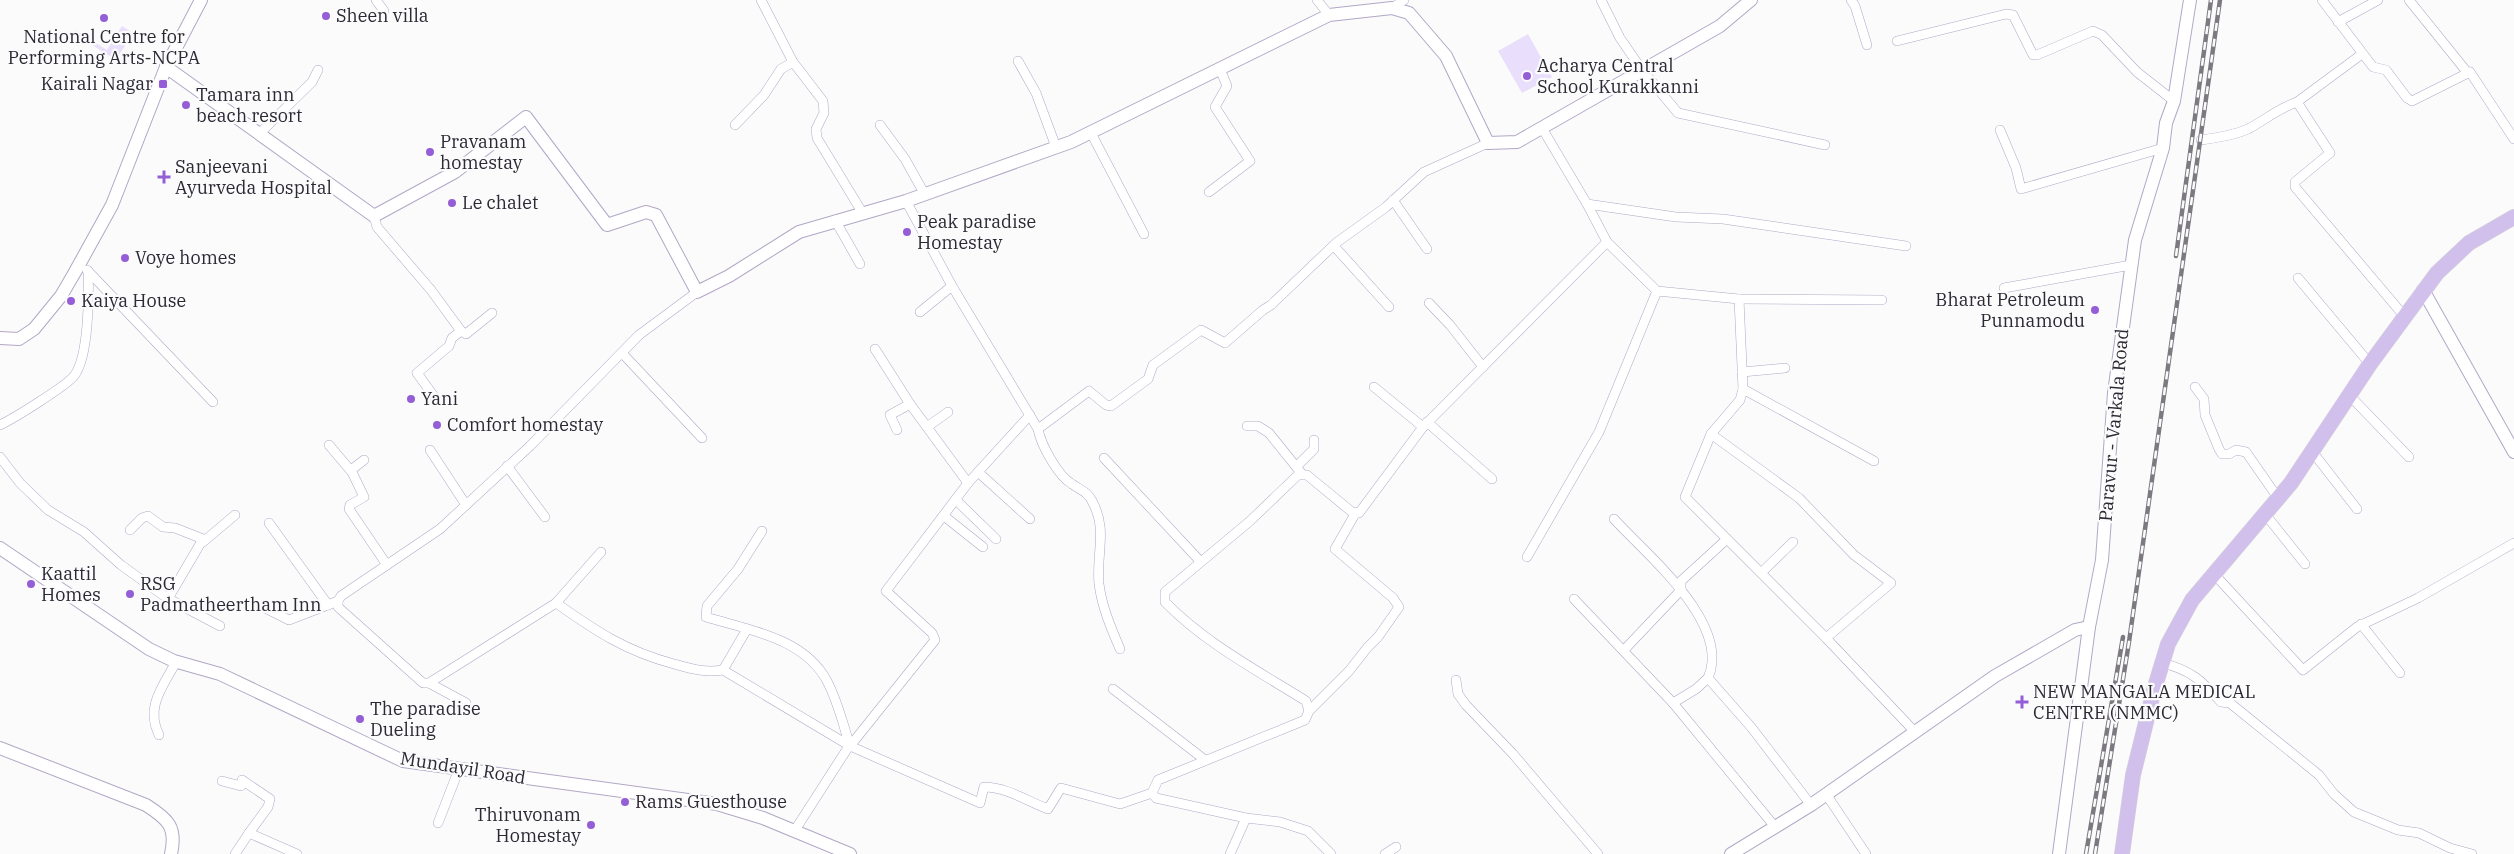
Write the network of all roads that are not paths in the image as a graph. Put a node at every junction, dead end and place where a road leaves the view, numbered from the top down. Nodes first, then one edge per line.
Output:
1 (200, 0) edge
2 (376, 0) edge
3 (761, 0) edge
4 (1317, 0) edge
5 (1404, 0) edge
6 (1601, 0) edge
7 (1751, 0) edge
8 (1851, 0) edge
9 (2322, 0) edge
10 (2378, 0) edge
11 (2409, 0) edge
12 (2188, 3) edge
13 (1392, 8) junction
14 (384, 11) dead end
15 (1329, 15) junction
16 (2338, 22) junction
17 (1897, 41) dead end
18 (1867, 45) dead end
19 (2362, 54) junction
20 (1018, 61) dead end
21 (793, 62) junction
22 (166, 68) junction
23 (1220, 69) junction
24 (318, 70) dead end
25 (1642, 70) junction
26 (2467, 72) junction
27 (2174, 101) junction
28 (2297, 102) junction
29 (735, 125) dead end
30 (880, 125) dead end
31 (1542, 128) junction
32 (2000, 130) dead end
33 (1090, 133) junction
34 (259, 134) junction
35 (2514, 139) edge
36 (2201, 140) dead end
37 (1488, 143) junction
38 (1825, 145) dead end
39 (1056, 147) junction
40 (2163, 148) junction
41 (1209, 192) dead end
42 (924, 193) junction
43 (1393, 200) junction
44 (906, 201) junction
45 (1587, 204) junction
46 (862, 212) junction
47 (374, 216) junction
48 (2514, 217) edge
49 (835, 220) junction
50 (1144, 234) dead end
51 (1607, 242) junction
52 (1334, 246) junction
53 (1906, 246) dead end
54 (1427, 249) dead end
55 (860, 264) dead end
56 (2131, 265) junction
57 (83, 268) junction
58 (2298, 278) dead end
59 (952, 286) junction
60 (2004, 288) dead end
61 (2423, 290) junction
62 (1657, 291) junction
63 (697, 292) junction
64 (1739, 299) junction
65 (1882, 300) dead end
66 (1429, 303) dead end
67 (1389, 307) dead end
68 (920, 312) dead end
69 (492, 313) dead end
70 (2406, 317) junction
71 (461, 331) junction
72 (0, 338) edge
73 (875, 349) dead end
74 (622, 353) junction
75 (2370, 364) junction
76 (1483, 367) junction
77 (1785, 368) dead end
78 (1742, 372) junction
79 (1374, 387) dead end
80 (2195, 387) dead end
81 (1743, 389) junction
82 (2350, 396) junction
83 (213, 402) dead end
84 (438, 402) dead end
85 (910, 404) junction
86 (948, 412) dead end
87 (1030, 415) junction
88 (0, 425) edge
89 (1425, 425) junction
90 (1247, 426) dead end
91 (927, 427) junction
92 (1038, 429) junction
93 (897, 430) dead end
94 (1711, 434) junction
95 (702, 438) dead end
96 (1314, 440) dead end
97 (329, 445) dead end
98 (430, 450) dead end
99 (2311, 450) junction
100 (2514, 452) edge
101 (0, 457) edge
102 (2409, 457) dead end
103 (1104, 458) dead end
104 (364, 460) dead end
105 (1874, 461) dead end
106 (508, 466) junction
107 (1299, 470) junction
108 (351, 471) junction
109 (978, 472) junction
110 (1492, 479) dead end
111 (968, 484) junction
112 (2278, 498) junction
113 (956, 500) junction
114 (466, 505) junction
115 (2357, 509) dead end
116 (1355, 514) junction
117 (2265, 514) junction
118 (236, 516) dead end
119 (944, 516) junction
120 (545, 517) dead end
121 (1030, 519) dead end
122 (1614, 519) dead end
123 (269, 524) dead end
124 (130, 530) dead end
125 (762, 531) dead end
126 (996, 539) dead end
127 (1727, 539) junction
128 (203, 542) junction
129 (1793, 542) dead end
130 (2514, 543) edge
131 (983, 547) dead end
132 (0, 548) edge
133 (601, 552) dead end
134 (1527, 557) dead end
135 (1200, 561) junction
136 (2305, 564) dead end
137 (387, 565) junction
138 (1761, 573) junction
139 (2214, 574) junction
140 (1681, 590) junction
141 (167, 598) junction
142 (1574, 599) dead end
143 (338, 601) junction
144 (556, 602) junction
145 (328, 604) junction
146 (263, 607) dead end
147 (2362, 624) junction
148 (220, 626) dead end
149 (2089, 627) junction
150 (747, 630) junction
151 (1826, 638) junction
152 (1120, 649) dead end
153 (1624, 650) junction
154 (176, 662) junction
155 (2162, 663) junction
156 (723, 670) junction
157 (2400, 674) dead end
158 (1708, 678) junction
159 (1456, 680) dead end
160 (429, 683) junction
161 (1113, 689) dead end
162 (466, 703) dead end
163 (1673, 703) junction
164 (1309, 711) junction
165 (1916, 733) junction
166 (159, 735) dead end
167 (849, 746) junction
168 (0, 748) edge
169 (1205, 760) junction
170 (459, 769) junction
171 (222, 781) dead end
172 (1152, 793) junction
173 (1826, 794) junction
174 (1811, 805) junction
175 (1246, 818) junction
176 (438, 823) dead end
177 (1776, 828) junction
178 (794, 830) junction
179 (249, 833) junction
180 (1396, 847) dead end
181 (171, 854) edge
182 (235, 854) edge
183 (297, 854) edge
184 (850, 854) edge
185 (1230, 854) edge
186 (1331, 854) edge
187 (1385, 854) edge
188 (1598, 854) edge
189 (1731, 854) edge
190 (1866, 854) edge
191 (2059, 854) edge
192 (2122, 854) edge
193 (2472, 854) edge

1 - 22 main road
2 - 14 street
3 - 21 street
4 - 15 street
5 - 13 street
6 - 25 street
7 - 25 main road
8 - 18 street
9 - 16 street
10 - 16 street
11 - 26 street
12 - 27 main road, Paravur - Varkala Road
13 - 15 main road
13 - 37 main road
15 - 23 main road
16 - 19 street
17 - 27 street
19 - 26 street
19 - 28 street
20 - 39 street
21 - 29 street
21 - 46 street
22 - 34 main road
22 - 57 main road
23 - 33 main road
23 - 41 street
24 - 34 street
25 - 31 main road
25 - 38 street
26 - 35 street
27 - 40 main road, Paravur - Varkala Road
28 - 36 street
28 - 70 street
30 - 42 street
31 - 37 main road
31 - 45 street
32 - 40 street
33 - 39 main road
33 - 50 street
34 - 47 main road
37 - 43 street
39 - 42 main road
40 - 56 main road, Paravur - Varkala Road
42 - 44 main road
43 - 52 street
43 - 54 street
44 - 46 main road
44 - 59 street
45 - 51 street
45 - 53 street
46 - 49 main road
47 - 63 main road
47 - 71 street
48 - 61 main road
49 - 55 street
49 - 63 main road
51 - 62 street
51 - 76 street
52 - 67 street
52 - 92 street
56 - 60 street
56 - 149 main road, Paravur - Varkala Road
57 - 72 main road
57 - 83 street
57 - 88 street
58 - 75 street
59 - 68 street
59 - 87 street
61 - 70 main road
61 - 100 main road
62 - 64 street
62 - 134 street
63 - 74 street
64 - 65 street
64 - 78 street
66 - 76 street
69 - 71 street
70 - 75 main road
71 - 84 street
73 - 85 street
74 - 95 street
74 - 106 street
75 - 82 main road
76 - 89 street
77 - 78 street
78 - 81 street
79 - 89 street
80 - 112 street
81 - 94 street
81 - 105 street
82 - 99 main road
82 - 102 street
85 - 91 street
85 - 93 street
86 - 91 street
87 - 92 street
87 - 109 street
89 - 110 street
89 - 116 street
90 - 107 street
91 - 111 street
92 - 152 street
94 - 127 street
94 - 151 street
96 - 107 street
97 - 108 street
98 - 114 street
99 - 112 main road
99 - 115 street
101 - 141 street
103 - 135 street
104 - 108 street
106 - 114 street
106 - 120 street
107 - 116 street
107 - 135 street
108 - 137 street
109 - 111 street
109 - 121 street
111 - 113 street
112 - 117 main road
113 - 119 street
113 - 126 street
114 - 137 street
116 - 164 street
117 - 136 street
117 - 139 main road
118 - 128 street
119 - 131 street
119 - 167 street
122 - 140 street
123 - 145 street
124 - 128 street
125 - 150 street
127 - 138 street
127 - 140 street
128 - 141 street
129 - 138 street
130 - 147 street
132 - 154 main road, Mundayil Road
133 - 144 street
135 - 164 street
137 - 143 street
138 - 151 street
139 - 147 street
139 - 155 main road
140 - 153 street
140 - 158 street
141 - 148 street
142 - 153 street
143 - 145 street
143 - 160 street
144 - 156 street
144 - 160 street
145 - 146 street
147 - 157 street
149 - 165 main road
149 - 191 main road, Paravur - Varkala Road
150 - 156 street
150 - 167 street
151 - 165 street
153 - 163 street
154 - 166 street
154 - 170 main road, Mundayil Road
155 - 192 main road
155 - 193 street
156 - 167 street
158 - 163 street
158 - 174 street
159 - 188 street
160 - 162 street
161 - 169 street
163 - 177 street
164 - 169 street
165 - 173 main road
167 - 172 street
167 - 178 street
168 - 181 main road
169 - 172 street
170 - 176 street
170 - 178 main road, Mundayil Road
171 - 179 street
172 - 175 street
173 - 174 main road
173 - 190 street
174 - 177 main road
175 - 185 street
175 - 186 street
177 - 189 main road
178 - 184 main road, Mundayil Road
179 - 182 street
179 - 183 street
180 - 187 street

